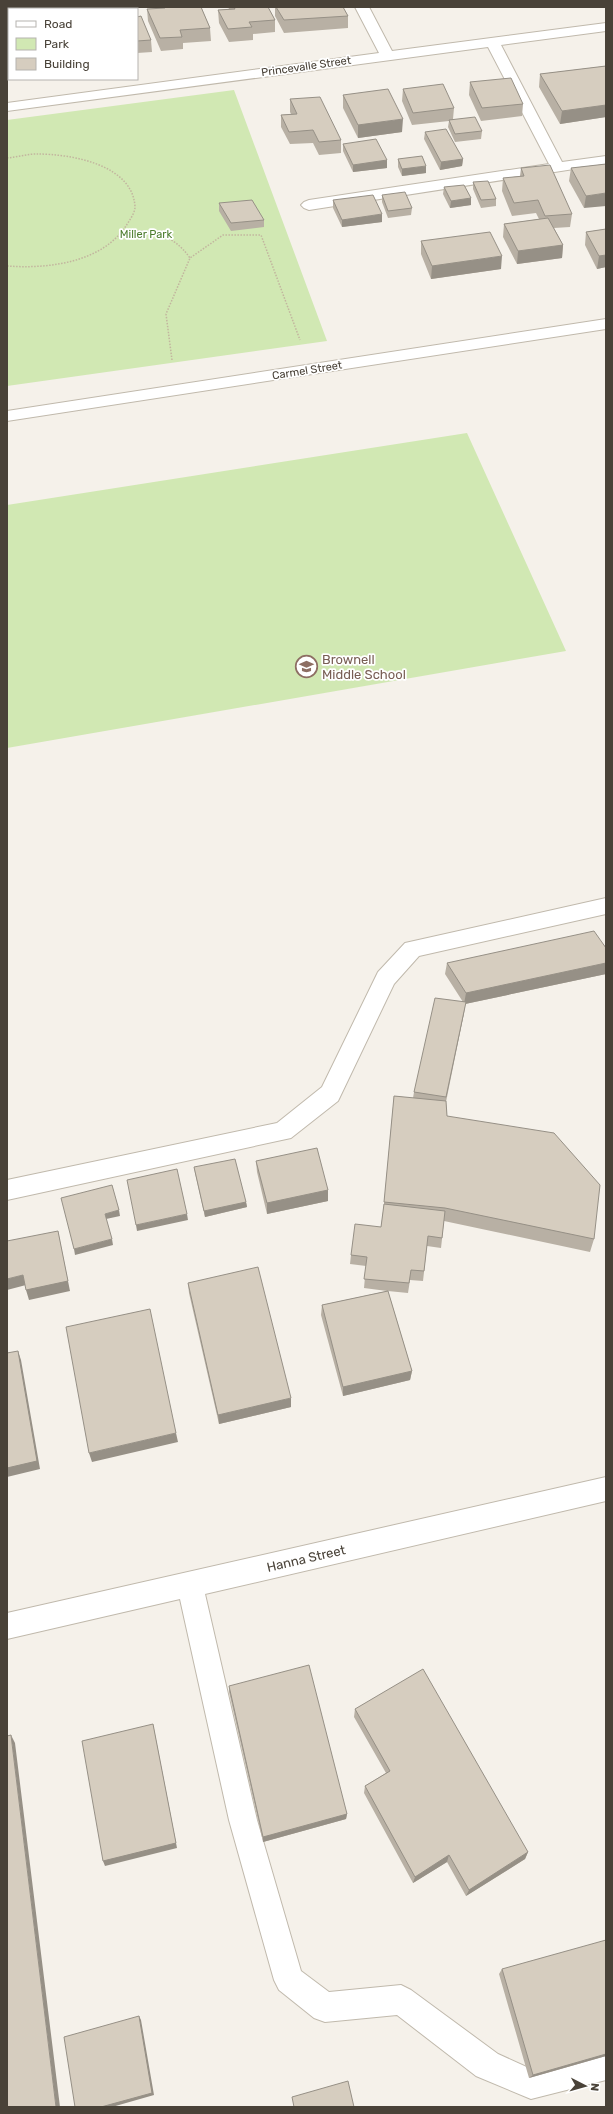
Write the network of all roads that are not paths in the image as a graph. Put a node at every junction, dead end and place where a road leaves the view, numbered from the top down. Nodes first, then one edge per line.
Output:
1 (362, 7) edge
2 (606, 27) edge
3 (492, 42) junction
4 (386, 56) junction
5 (7, 107) edge
6 (606, 160) edge
7 (558, 168) junction
8 (309, 205) dead end
9 (606, 324) edge
10 (7, 416) edge
11 (606, 906) edge
12 (7, 1190) edge
13 (606, 1489) edge
14 (190, 1585) junction
15 (7, 1626) edge
16 (606, 2065) edge

1 - 4 street
2 - 3 street, Princevalle Street
3 - 4 street, Princevalle Street
3 - 7 street
4 - 5 street, Princevalle Street
6 - 7 street
7 - 8 street
9 - 10 street, Carmel Street
11 - 12 street
13 - 14 street, Hanna Street
14 - 15 street, Hanna Street
14 - 16 street

